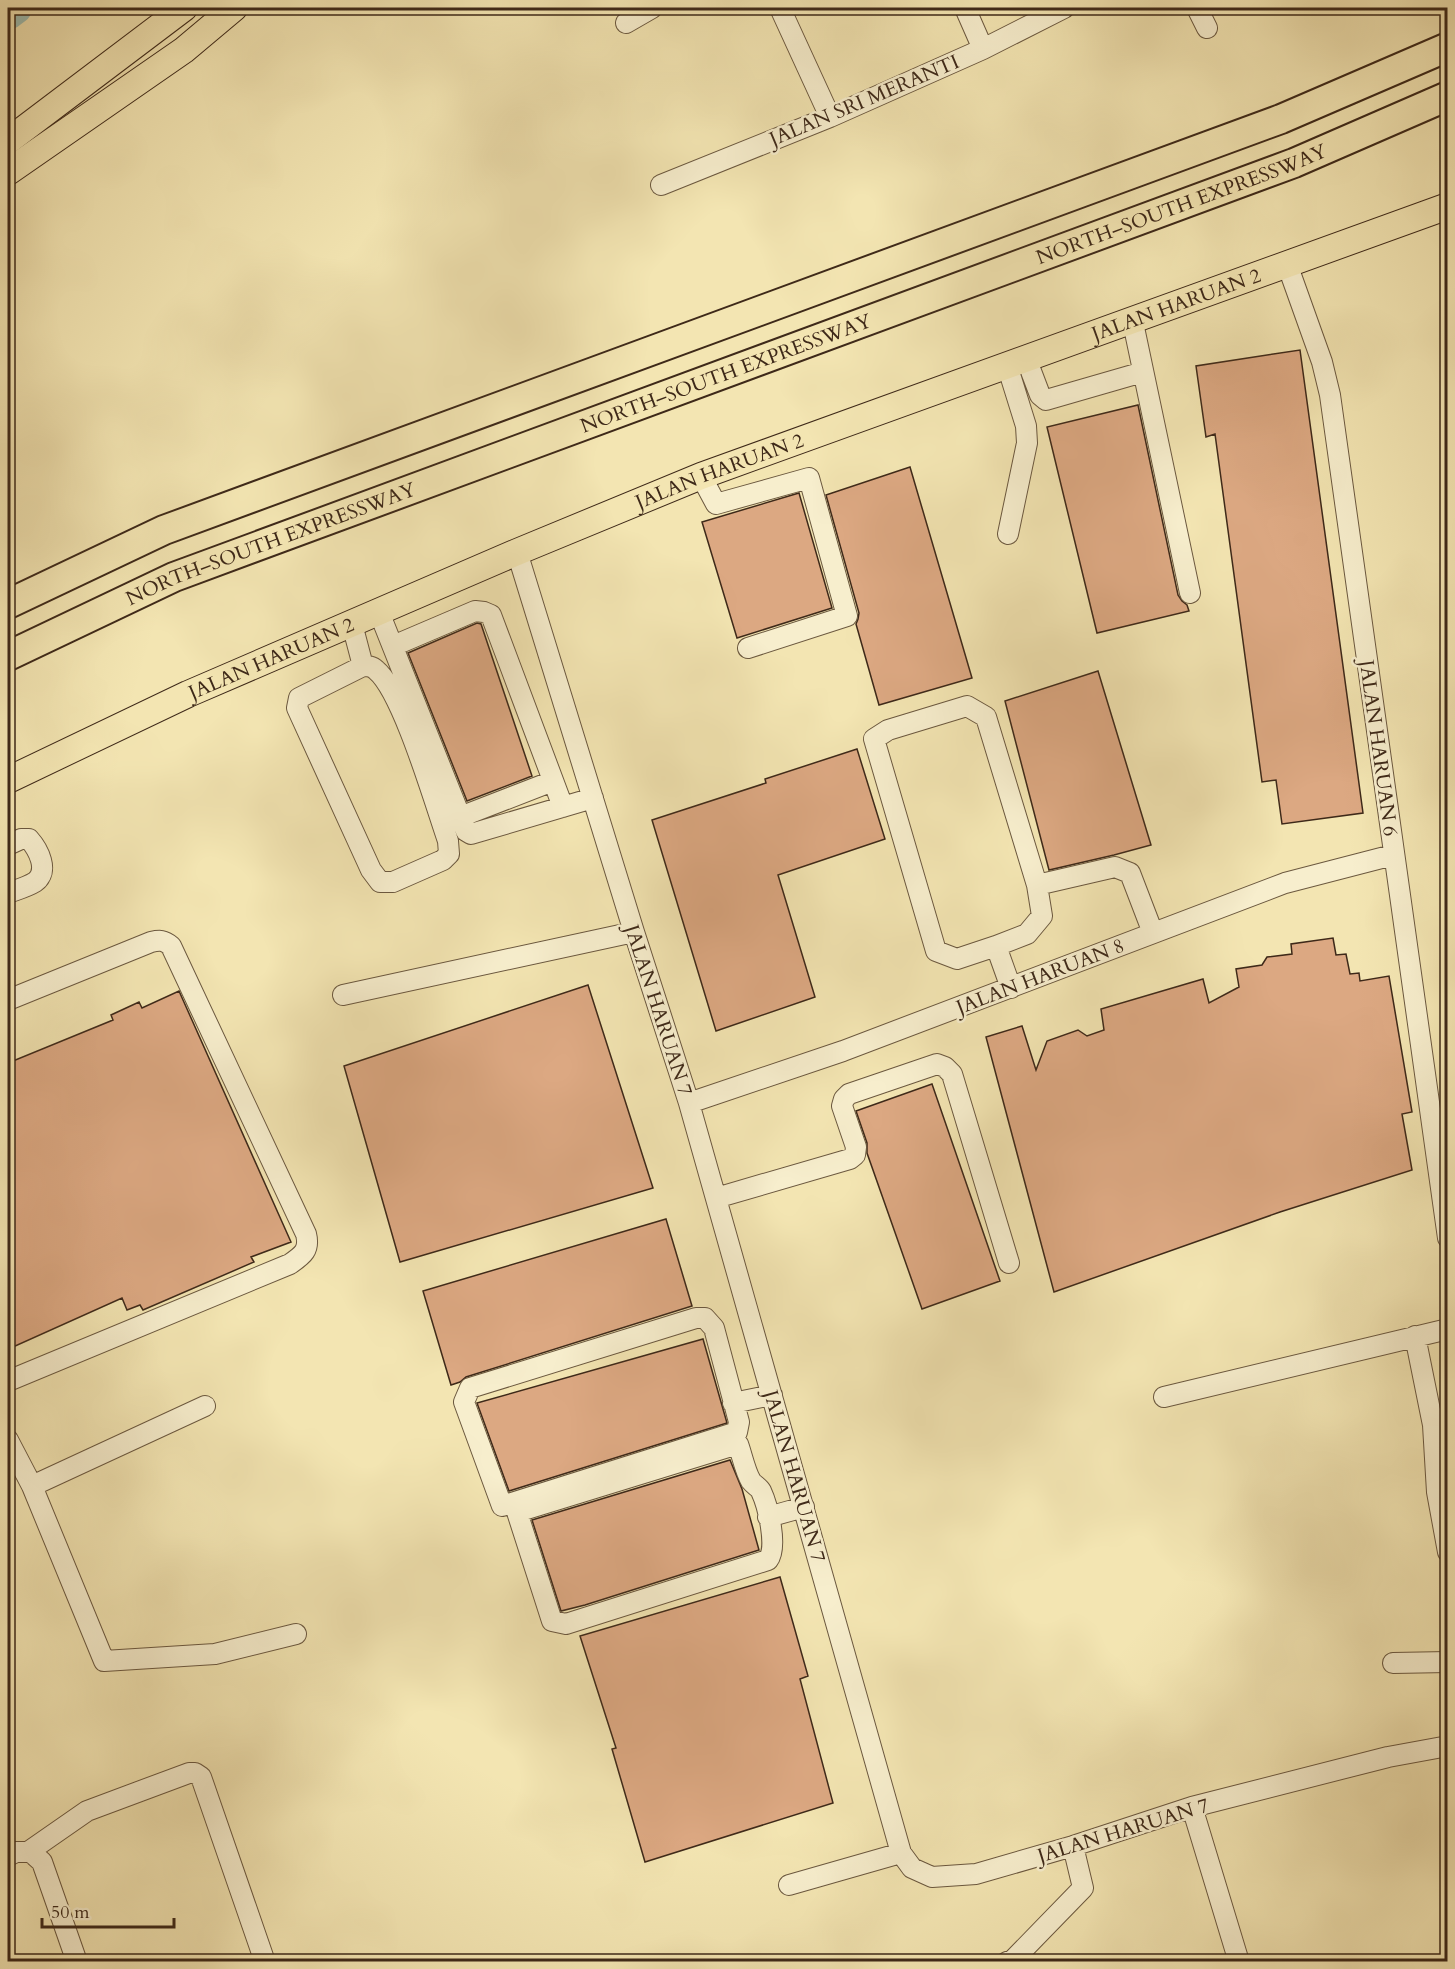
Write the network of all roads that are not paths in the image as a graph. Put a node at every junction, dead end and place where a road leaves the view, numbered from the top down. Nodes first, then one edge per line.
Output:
1 (184, 8) edge
2 (234, 8) edge
3 (652, 8) edge
4 (780, 8) edge
5 (965, 8) edge
6 (1064, 8) edge
7 (1197, 8) edge
8 (626, 23) dead end
9 (1207, 28) dead end
10 (1448, 47) edge
11 (983, 49) junction
12 (1448, 96) edge
13 (830, 117) junction
14 (8, 141) edge
15 (8, 172) edge
16 (661, 184) dead end
17 (1448, 206) edge
18 (1287, 264) junction
19 (1132, 318) junction
20 (1016, 361) junction
21 (1143, 372) junction
22 (701, 476) junction
23 (1008, 534) dead end
24 (518, 552) junction
25 (1190, 593) dead end
26 (8, 604) edge
27 (379, 612) junction
28 (352, 624) junction
29 (393, 646) junction
30 (748, 648) dead end
31 (8, 656) edge
32 (363, 666) junction
33 (8, 780) edge
34 (553, 781) junction
35 (593, 798) junction
36 (563, 807) junction
37 (460, 817) junction
38 (8, 845) edge
39 (1394, 855) junction
40 (1037, 885) junction
41 (8, 893) edge
42 (634, 932) junction
43 (1153, 933) junction
44 (996, 946) junction
45 (1011, 988) junction
46 (343, 995) dead end
47 (8, 1000) edge
48 (689, 1103) junction
49 (716, 1198) junction
50 (1448, 1238) edge
51 (1009, 1263) dead end
52 (1448, 1329) edge
53 (1415, 1336) junction
54 (8, 1381) edge
55 (772, 1395) junction
56 (1164, 1396) dead end
57 (733, 1403) junction
58 (205, 1406) dead end
59 (8, 1440) edge
60 (32, 1486) junction
61 (804, 1507) junction
62 (768, 1517) junction
63 (1448, 1552) edge
64 (296, 1634) dead end
65 (1448, 1662) edge
66 (1393, 1663) dead end
67 (1448, 1746) edge
68 (1192, 1807) junction
69 (1073, 1846) junction
70 (28, 1852) junction
71 (901, 1853) junction
72 (8, 1856) edge
73 (789, 1885) dead end
74 (77, 1962) edge
75 (265, 1962) edge
76 (1007, 1962) edge
77 (1239, 1962) edge

1 - 14 main road
2 - 15 main road
3 - 8 street
4 - 13 street
5 - 11 street
6 - 11 street, JALAN SRI MERANTI
7 - 9 street
10 - 26 highway
11 - 13 street, JALAN SRI MERANTI
12 - 31 highway, NORTH–SOUTH EXPRESSWAY
13 - 16 street, JALAN SRI MERANTI
17 - 18 main road, JALAN HARUAN 2
18 - 19 main road, JALAN HARUAN 2
18 - 39 street, JALAN HARUAN 6
19 - 20 main road, JALAN HARUAN 2
19 - 21 street
20 - 21 street
20 - 22 main road, JALAN HARUAN 2
20 - 23 street
21 - 25 street
22 - 24 main road, JALAN HARUAN 2
22 - 30 street
24 - 27 main road, JALAN HARUAN 2
24 - 35 street, JALAN HARUAN 7
27 - 28 main road, JALAN HARUAN 2
27 - 29 street
28 - 32 street
28 - 33 main road, JALAN HARUAN 2
29 - 34 street
29 - 37 street
32 - 32 street
34 - 36 street
34 - 37 street
35 - 36 street
35 - 42 street, JALAN HARUAN 7
36 - 37 street
38 - 41 street
39 - 43 street, JALAN HARUAN 8
39 - 50 street, JALAN HARUAN 6
40 - 43 street
40 - 44 street
40 - 44 street
42 - 46 street
42 - 48 street, JALAN HARUAN 7
43 - 45 street, JALAN HARUAN 8
44 - 45 street
45 - 48 street, JALAN HARUAN 8
47 - 54 street
48 - 49 street, JALAN HARUAN 7
49 - 51 street
49 - 55 street, JALAN HARUAN 7
52 - 53 street
53 - 56 street
53 - 63 street
55 - 57 street
55 - 61 street, JALAN HARUAN 7
57 - 57 street
58 - 60 street
59 - 60 street
60 - 64 street
61 - 62 street
61 - 71 street, JALAN HARUAN 7
62 - 62 street
65 - 66 street
67 - 68 street, JALAN HARUAN 7
68 - 69 street, JALAN HARUAN 7
68 - 77 street
69 - 71 street, JALAN HARUAN 7
69 - 76 street
70 - 72 street
70 - 74 street
70 - 75 street
71 - 73 street

